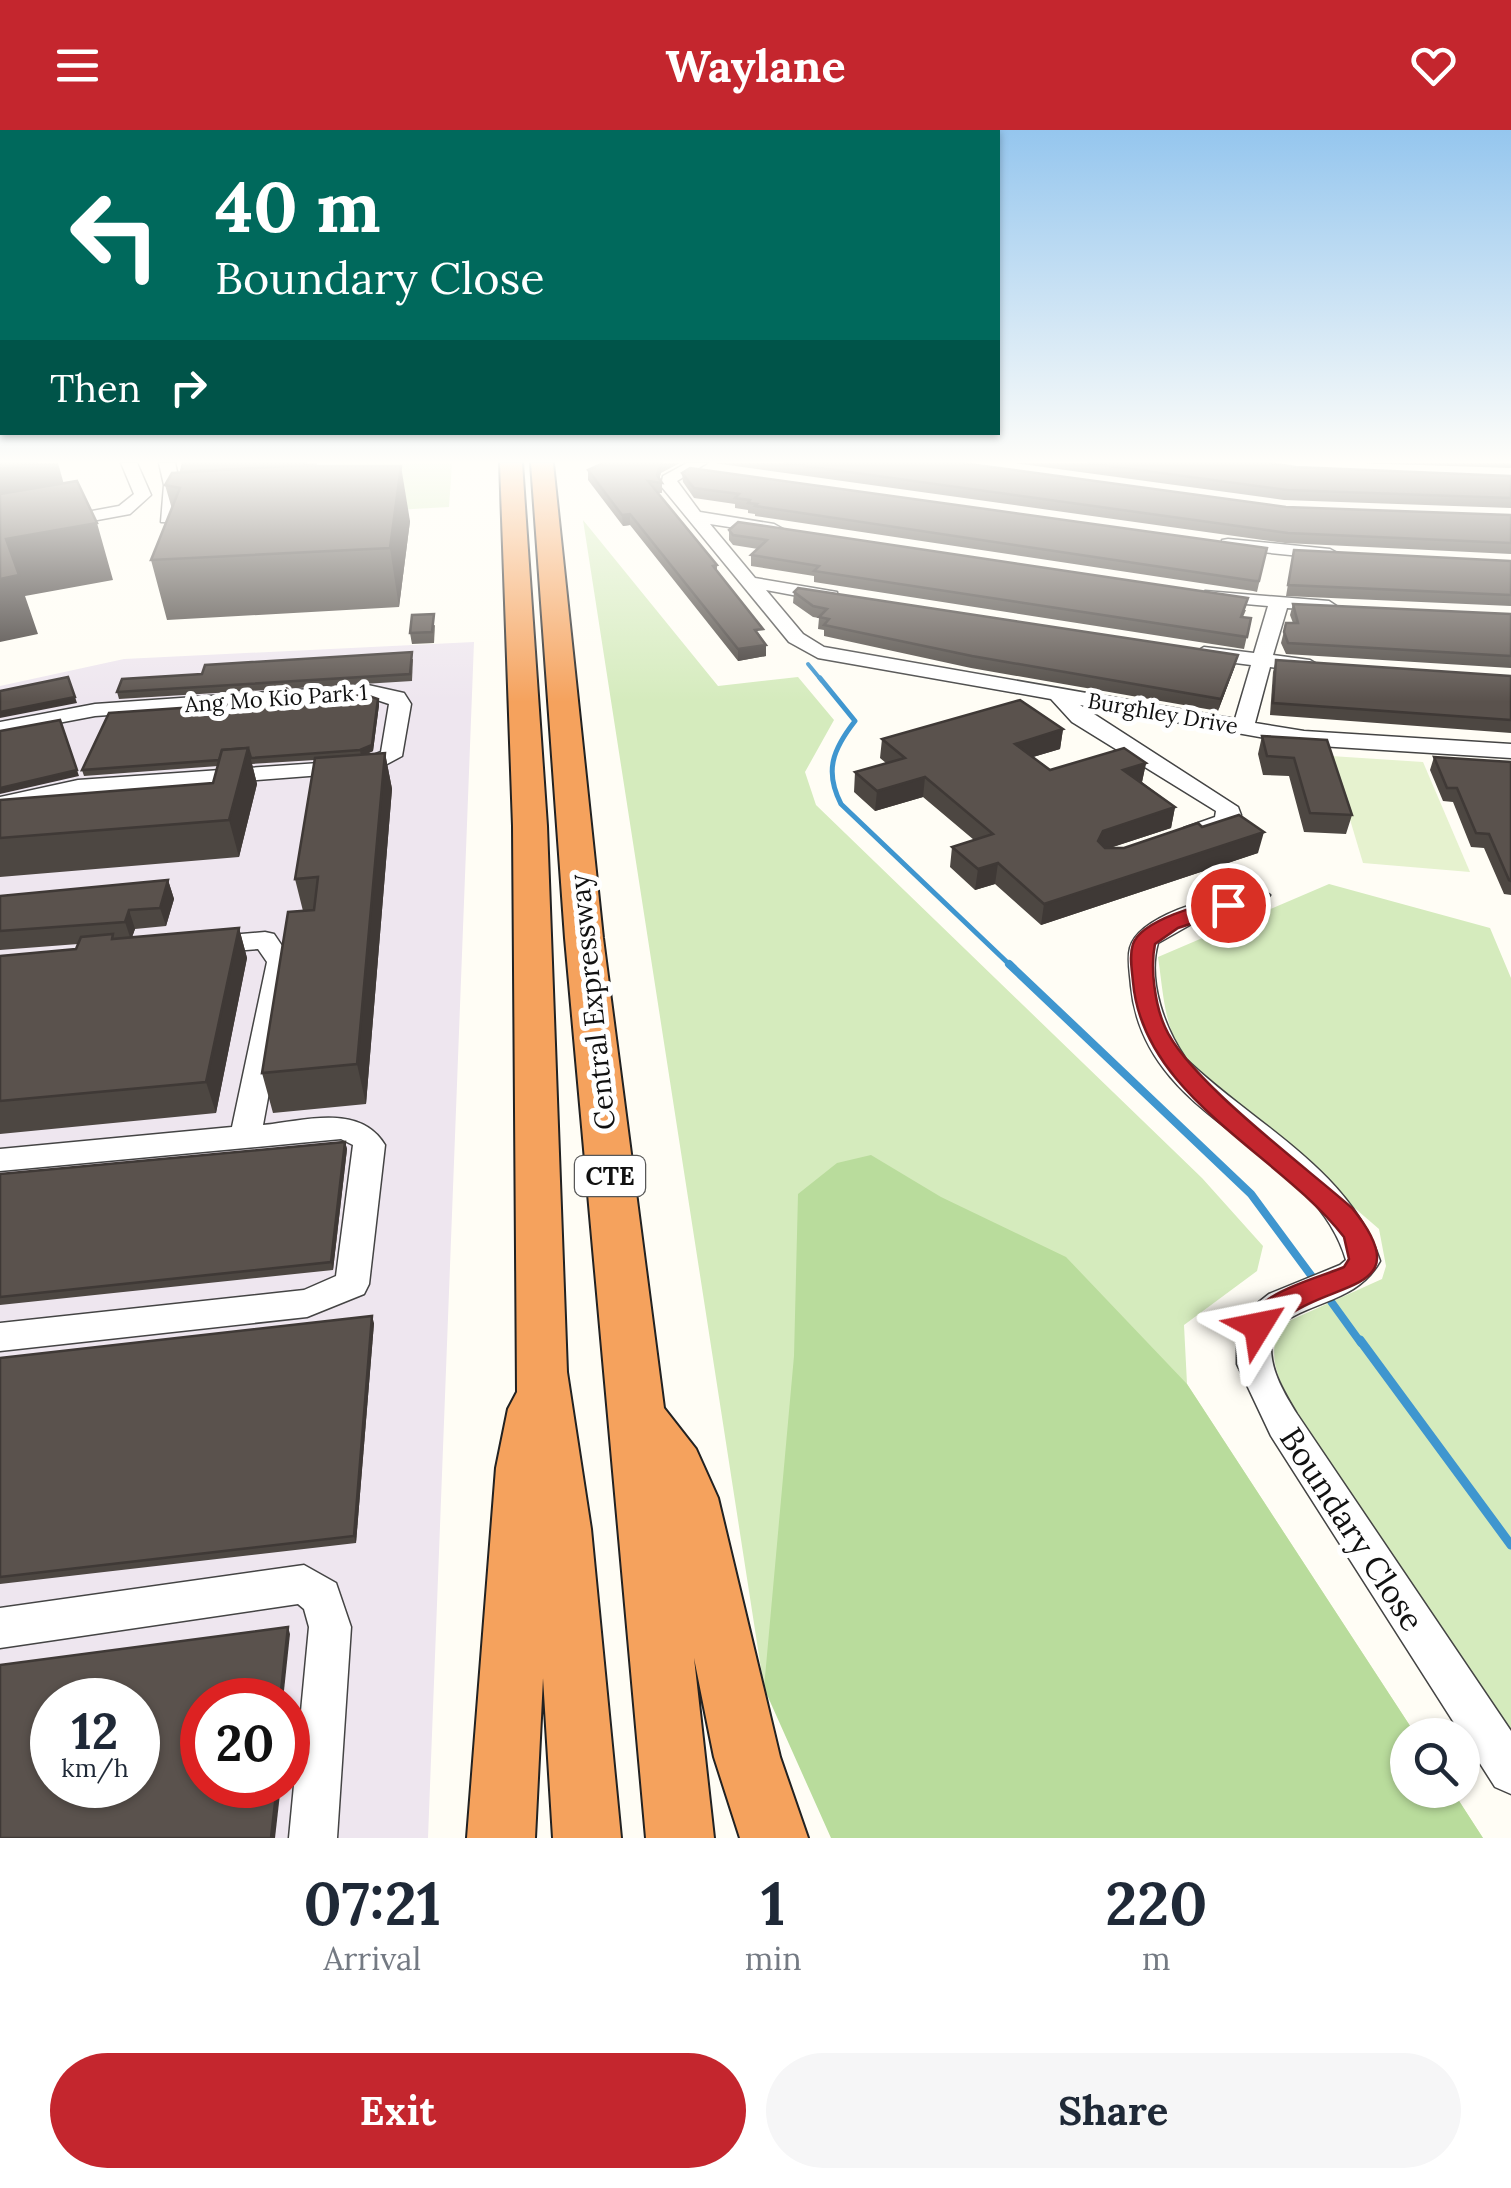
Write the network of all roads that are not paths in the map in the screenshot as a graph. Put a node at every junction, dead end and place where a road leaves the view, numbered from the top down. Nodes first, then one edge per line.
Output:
1 (515, 543) edge
2 (549, 543) edge
3 (718, 543) edge
4 (1215, 543) edge
5 (1341, 555) edge
6 (749, 582) junction
7 (1199, 593) edge
8 (848, 598) edge
9 (1278, 604) junction
10 (1356, 608) edge
11 (1189, 650) edge
12 (1264, 662) junction
13 (1338, 668) edge
14 (106, 682) dead end
15 (1057, 695) junction
16 (95, 710) junction
17 (1243, 727) junction
18 (0, 728) edge
19 (1511, 751) edge
20 (0, 804) edge
21 (1167, 841) edge
22 (1257, 895) dead end
23 (173, 948) edge
24 (245, 1137) junction
25 (0, 1160) edge
26 (0, 1337) edge
27 (541, 1372) junction
28 (636, 1414) junction
29 (0, 1628) edge
30 (1511, 1771) edge
31 (313, 1838) edge
32 (501, 1838) edge
33 (587, 1838) edge
34 (680, 1838) edge
35 (774, 1838) edge

1 - 27 highway, Central Expressway / CTE
2 - 28 highway, Central Expressway / CTE
3 - 6 street
4 - 5 street
6 - 8 street
6 - 15 street, Burghley Drive
7 - 9 street
9 - 10 street
9 - 12 street
11 - 12 street
12 - 13 street
12 - 17 street
14 - 16 street
15 - 17 street, Burghley Drive
15 - 21 street
16 - 18 street, Ang Mo Kio Park 1
16 - 20 street, Ang Mo Kio Park 1
17 - 19 street, Burghley Drive
22 - 30 street, Boundary Close
23 - 24 street
24 - 25 street
24 - 26 street
27 - 32 highway
27 - 33 highway, Central Expressway / CTE
28 - 34 highway, Central Expressway / CTE
28 - 35 highway
29 - 31 street

